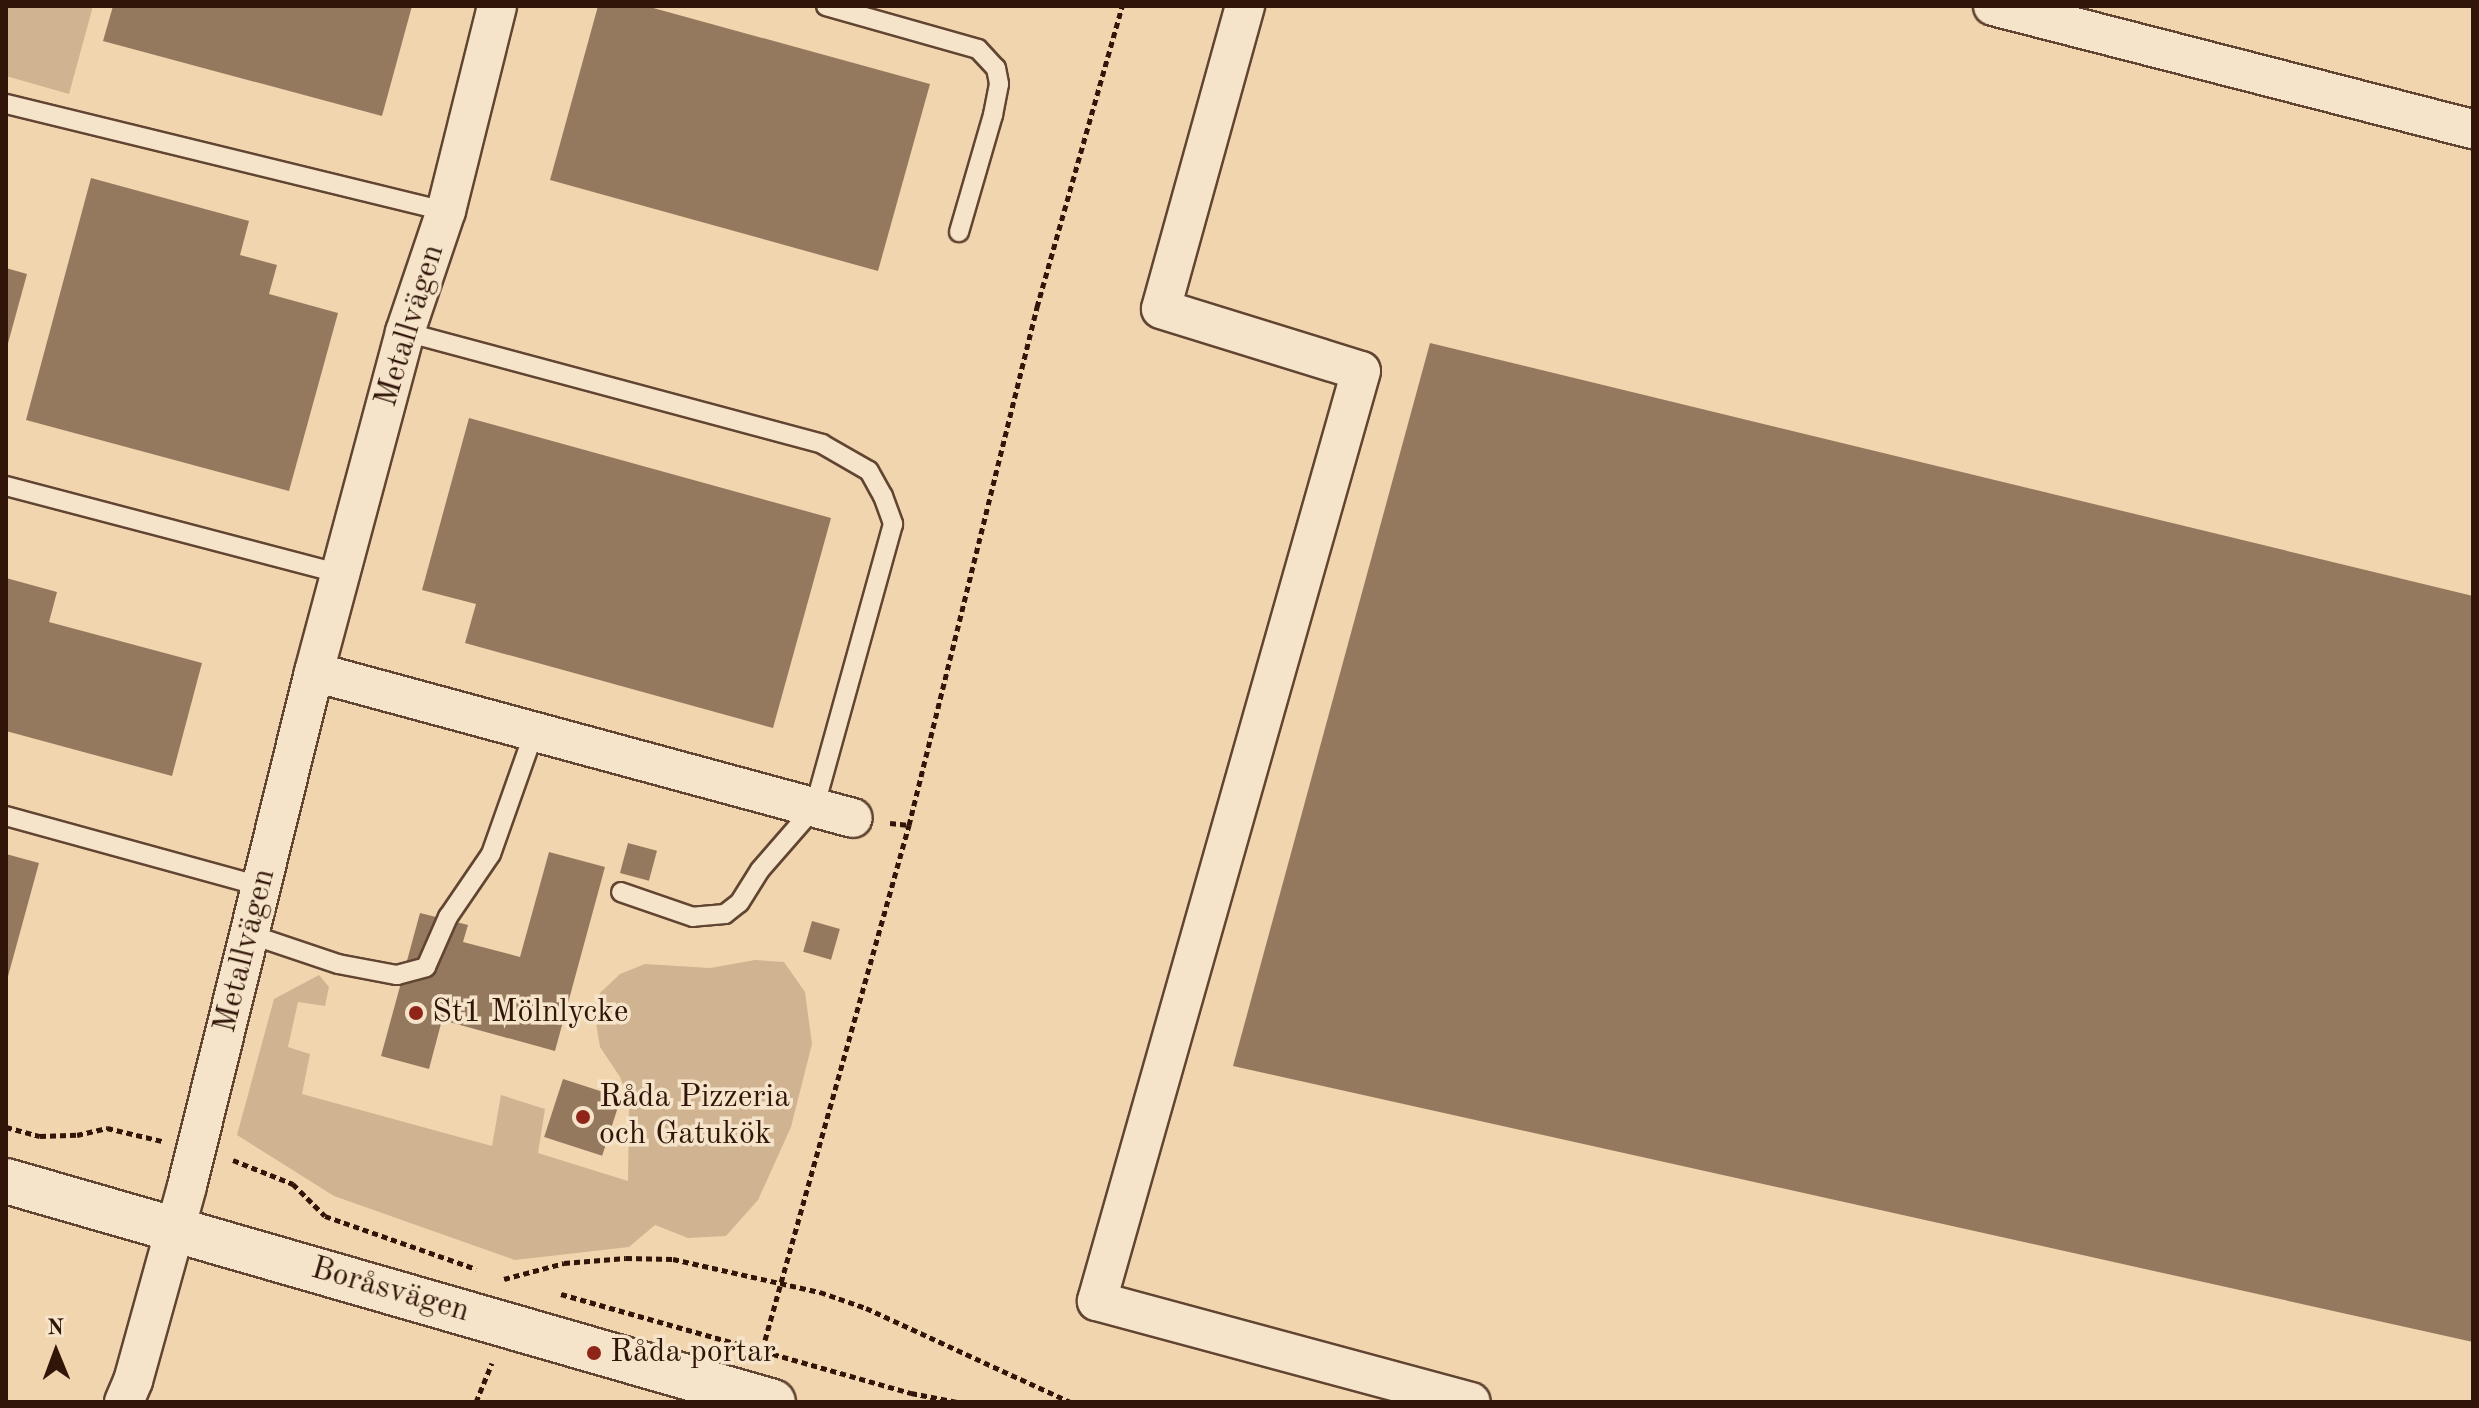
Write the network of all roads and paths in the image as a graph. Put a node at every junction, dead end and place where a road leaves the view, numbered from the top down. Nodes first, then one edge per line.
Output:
1 (497, 6) edge
2 (826, 6) edge
3 (1122, 6) edge
4 (1245, 6) edge
5 (1993, 6) edge
6 (6, 104) edge
7 (2473, 129) edge
8 (446, 211) junction
9 (959, 232) dead end
10 (405, 332) junction
11 (6, 486) edge
12 (342, 574) junction
13 (314, 672) junction
14 (535, 730) junction
15 (814, 808) junction
16 (6, 816) edge
17 (853, 818) dead end
18 (263, 887) junction
19 (621, 892) dead end
20 (249, 934) junction
21 (6, 1127) edge
22 (196, 1150) junction
23 (6, 1181) edge
24 (173, 1229) junction
25 (478, 1270) dead end
26 (492, 1275) dead end
27 (506, 1280) junction
28 (520, 1283) dead end
29 (778, 1284) junction
30 (548, 1290) dead end
31 (765, 1340) dead end
32 (492, 1363) dead end
33 (124, 1402) edge
34 (476, 1402) edge
35 (773, 1402) edge
36 (957, 1402) edge
37 (1070, 1402) edge
38 (1471, 1402) edge

1 - 8 street, Metallvägen
2 - 9 lane
3 - 29 path
4 - 38 street
5 - 7 street
6 - 8 lane, Metallvägen
8 - 10 street, Metallvägen
10 - 12 street, Metallvägen
10 - 15 lane
11 - 12 lane
12 - 13 street, Metallvägen
13 - 14 street
13 - 18 street, Metallvägen
14 - 15 street
14 - 20 lane
15 - 17 street
15 - 19 lane
16 - 18 lane
18 - 20 street, Metallvägen
20 - 22 street, Metallvägen
21 - 22 path
22 - 24 street, Metallvägen
22 - 25 path
23 - 24 street, Boråsvägen
24 - 33 street
24 - 35 street, Boråsvägen
26 - 27 path
27 - 28 path
27 - 29 path
29 - 31 path
29 - 37 path
30 - 36 path
32 - 34 path

